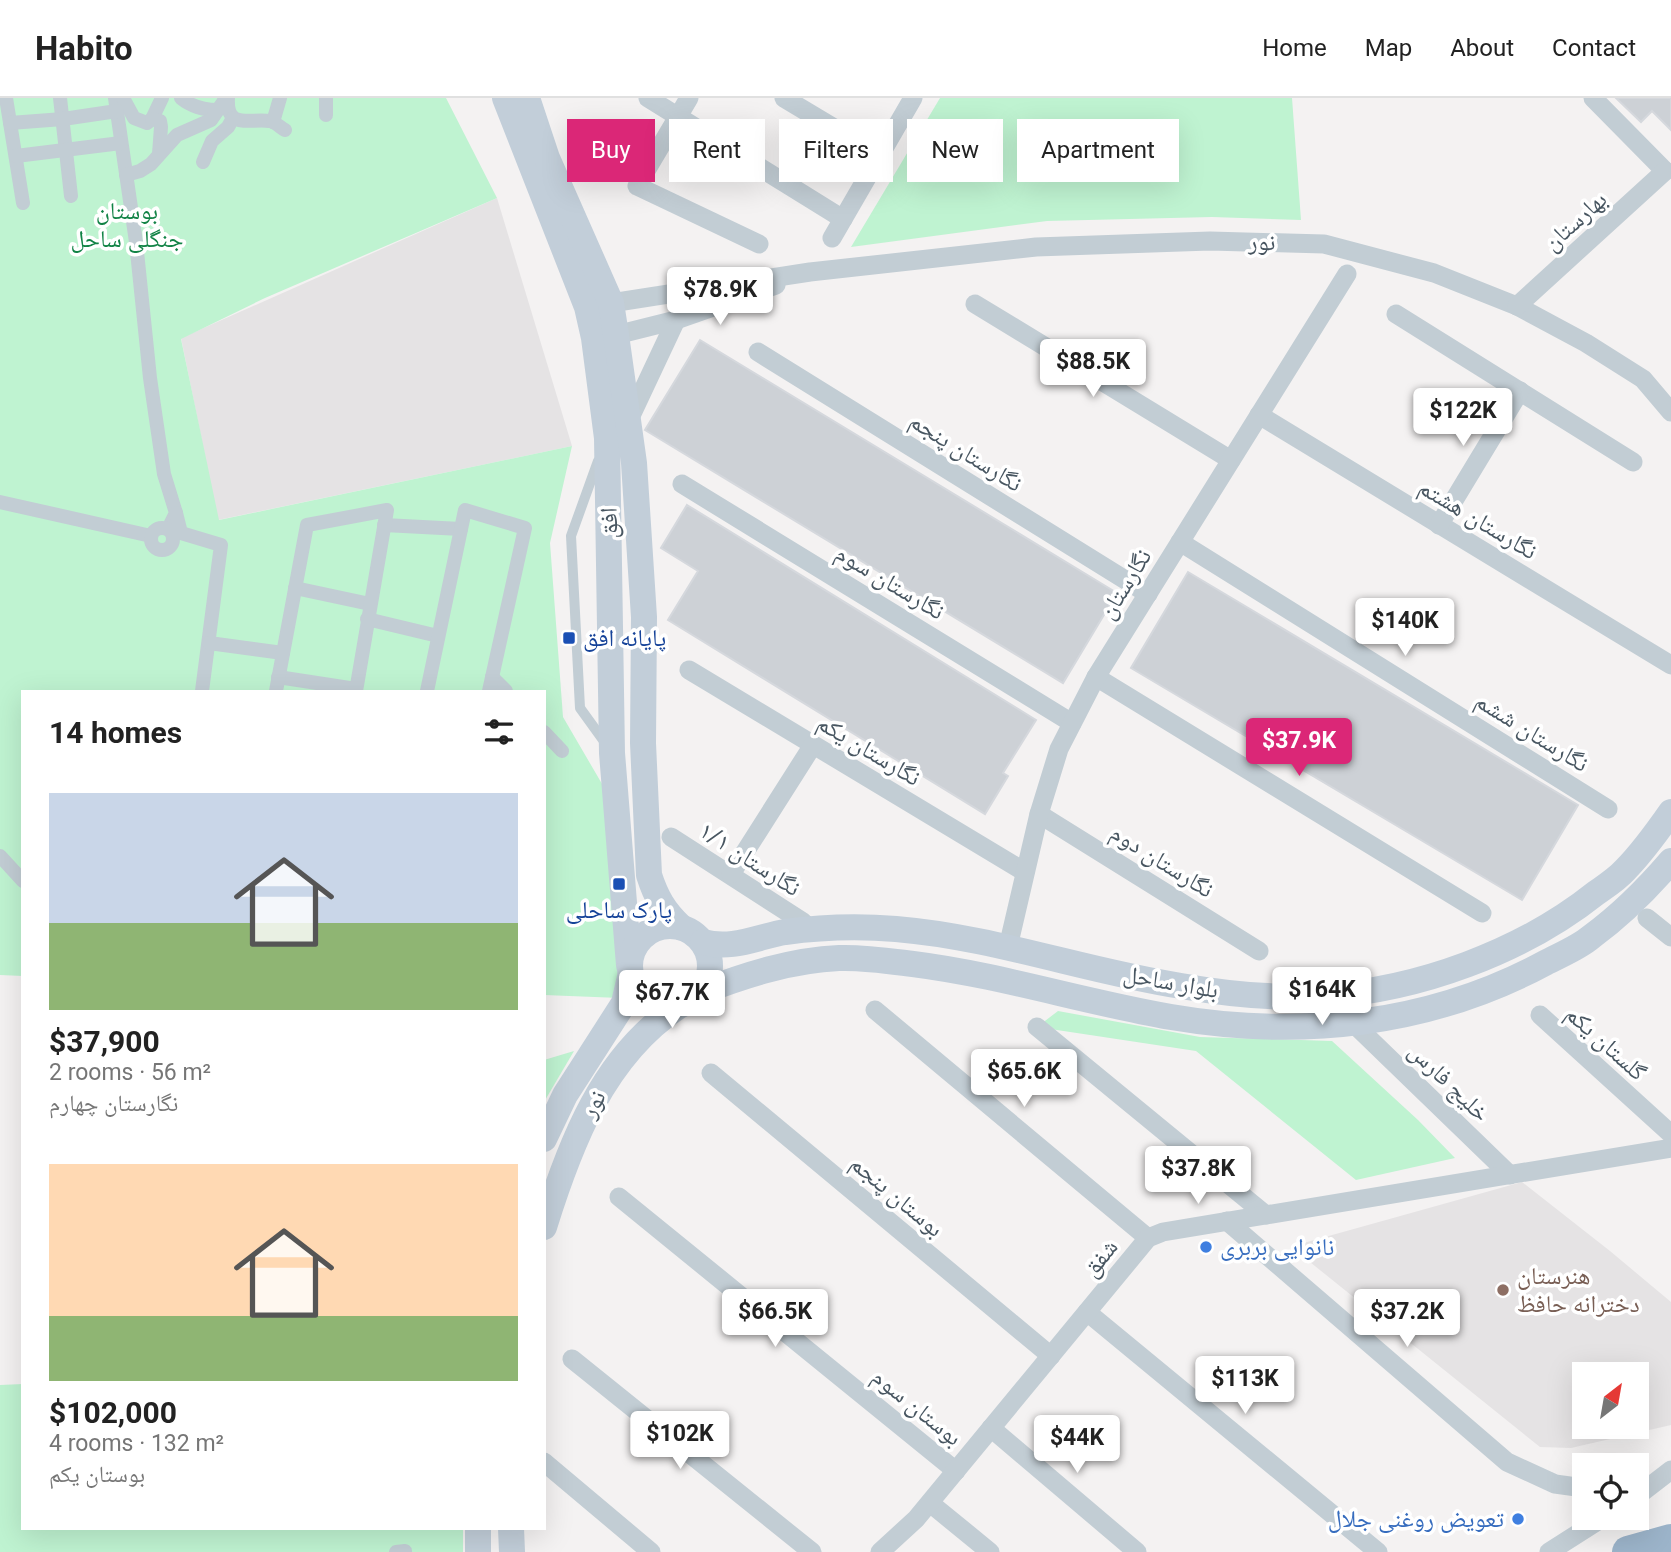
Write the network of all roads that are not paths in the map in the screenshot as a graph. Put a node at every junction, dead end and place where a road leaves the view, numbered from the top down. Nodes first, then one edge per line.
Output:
1 (6, 98) edge
2 (60, 98) edge
3 (162, 98) edge
4 (181, 98) edge
5 (280, 98) edge
6 (326, 98) edge
7 (505, 98) edge
8 (527, 98) edge
9 (648, 98) edge
10 (689, 98) edge
11 (784, 98) edge
12 (913, 98) edge
13 (1593, 98) edge
14 (118, 102) edge
15 (224, 102) edge
16 (326, 115) dead end
17 (678, 116) junction
18 (233, 118) junction
19 (63, 119) junction
20 (152, 119) junction
21 (819, 119) edge
22 (10, 123) junction
23 (121, 143) junction
24 (67, 149) junction
25 (159, 155) junction
26 (16, 156) junction
27 (202, 162) dead end
28 (1668, 171) edge
29 (125, 175) junction
30 (71, 196) dead end
31 (23, 203) dead end
32 (843, 219) junction
33 (832, 238) dead end
34 (760, 244) dead end
35 (810, 272) junction
36 (1347, 274) dead end
37 (975, 304) dead end
38 (599, 305) junction
39 (1517, 306) junction
40 (1396, 314) dead end
41 (676, 320) junction
42 (605, 336) junction
43 (758, 352) dead end
44 (1520, 391) junction
45 (1671, 412) edge
46 (1259, 415) junction
47 (629, 420) junction
48 (607, 438) junction
49 (1231, 460) junction
50 (1633, 462) dead end
51 (682, 484) dead end
52 (0, 502) edge
53 (176, 513) junction
54 (384, 525) junction
55 (1439, 525) junction
56 (168, 529) junction
57 (461, 529) junction
58 (151, 536) junction
59 (1180, 542) junction
60 (295, 588) junction
61 (1148, 594) junction
62 (370, 604) junction
63 (367, 619) junction
64 (438, 636) junction
65 (209, 643) junction
66 (283, 653) junction
67 (1671, 665) edge
68 (689, 670) dead end
69 (1096, 677) junction
70 (277, 684) edge
71 (490, 684) edge
72 (203, 690) edge
73 (356, 690) edge
74 (427, 690) edge
75 (1072, 723) junction
76 (546, 734) edge
77 (813, 745) junction
78 (562, 751) dead end
79 (612, 753) junction
80 (1608, 809) dead end
81 (1671, 813) edge
82 (1039, 814) junction
83 (671, 837) dead end
84 (0, 856) edge
85 (1671, 861) edge
86 (1025, 872) junction
87 (731, 874) junction
88 (21, 879) edge
89 (1482, 913) dead end
90 (1647, 918) dead end
91 (803, 922) dead end
92 (692, 934) junction
93 (1671, 937) edge
94 (1008, 947) junction
95 (1259, 951) dead end
96 (630, 971) junction
97 (1323, 996) junction
98 (690, 999) junction
99 (874, 1010) dead end
100 (1540, 1016) dead end
101 (1354, 1024) junction
102 (1037, 1027) dead end
103 (711, 1073) dead end
104 (1671, 1134) edge
105 (546, 1135) edge
106 (1671, 1148) edge
107 (1510, 1175) junction
108 (619, 1197) dead end
109 (1266, 1215) junction
110 (546, 1221) edge
111 (1227, 1221) junction
112 (1148, 1238) junction
113 (1087, 1312) junction
114 (1051, 1356) junction
115 (572, 1359) dead end
116 (991, 1428) junction
117 (546, 1464) edge
118 (1671, 1470) edge
119 (956, 1471) junction
120 (1572, 1486) edge
121 (1649, 1487) edge
122 (930, 1503) junction
123 (478, 1530) edge
124 (511, 1530) edge
125 (1584, 1530) edge
126 (1671, 1540) edge
127 (478, 1552) edge
128 (512, 1552) edge
129 (651, 1552) edge
130 (812, 1552) edge
131 (880, 1552) edge
132 (990, 1552) edge
133 (1137, 1552) edge
134 (1378, 1552) edge
135 (1549, 1552) edge
136 (1628, 1552) edge

1 - 22 street
2 - 19 street
3 - 20 street
4 - 15 street
5 - 18 street
6 - 16 street
7 - 38 main road, افق
8 - 38 main road, افق
9 - 17 street
10 - 17 street
11 - 21 street
12 - 32 street
13 - 28 street
14 - 19 street
14 - 20 street
14 - 23 street
15 - 18 street
15 - 25 street
17 - 32 street
17 - 34 street
18 - 27 street
19 - 22 street
19 - 24 street
20 - 25 street
22 - 26 street
23 - 24 street
23 - 29 street
24 - 26 street
24 - 30 street
25 - 29 street
26 - 31 street
28 - 39 street, بهارستان
29 - 53 street
32 - 33 street
35 - 38 street
35 - 39 street, نور
35 - 41 street
36 - 46 street, نگارستان
37 - 49 street
38 - 42 main road, افق
39 - 45 street, نور
40 - 44 street
41 - 42 street
41 - 47 street
42 - 47 main road, افق
42 - 48 main road, افق
43 - 61 street, نگارستان پنجم
44 - 50 street
44 - 55 street
46 - 49 street, نگارستان
46 - 55 street, نگارستان هشتم
47 - 92 main road, افق
48 - 79 main road, افق
48 - 79 lane
49 - 59 street, نگارستان
51 - 75 street, نگارستان سوم
52 - 58 street
53 - 56 street
53 - 65 street
54 - 57 street
54 - 60 street
54 - 62 street
55 - 67 street, نگارستان هشتم
56 - 58 street
56 - 58 street
57 - 64 street
57 - 71 street
59 - 61 street, نگارستان
59 - 80 street, نگارستان ششم
60 - 62 street
60 - 66 street
61 - 69 street, نگارستان
62 - 63 street
63 - 64 street
63 - 73 street
64 - 74 street
65 - 66 street
65 - 72 street
66 - 70 street
68 - 77 street, نگارستان یکم
69 - 75 street, نگارستان
69 - 89 street
70 - 73 street
75 - 82 street, نگارستان
76 - 78 street
77 - 86 street, نگارستان یکم
77 - 87 street
79 - 96 main road, افق
81 - 97 main road, بلوار ساحل
82 - 86 street, نگارستان
82 - 95 street, نگارستان دوم
83 - 87 street, نگارستان ۱/۱
84 - 88 street
85 - 101 main road, بلوار ساحل
86 - 94 street, نگارستان
87 - 91 street, نگارستان ۱/۱
90 - 93 street
92 - 94 main road, بلوار ساحل
92 - 96 main road
92 - 98 main road
94 - 97 main road, بلوار ساحل
96 - 98 main road
96 - 105 main road, نور
97 - 101 main road
98 - 101 main road, بلوار ساحل
98 - 110 main road, نور
99 - 112 street
100 - 104 street, گلستان یکم
101 - 107 street, خلیج فارس
102 - 109 street
103 - 114 street, بوستان پنجم
106 - 107 street, شفق
107 - 109 street, شفق
108 - 119 street, بوستان سوم
109 - 111 street, شفق
111 - 112 street, شفق
111 - 120 street
112 - 113 street, شفق
113 - 114 street, شفق
113 - 134 street
114 - 116 street, شفق
115 - 130 street
116 - 119 street, شفق
116 - 133 street
117 - 129 street
118 - 121 street
119 - 122 street, شفق
122 - 131 street, شفق
122 - 132 street
123 - 127 main road
124 - 128 main road
125 - 135 street
126 - 136 highway

